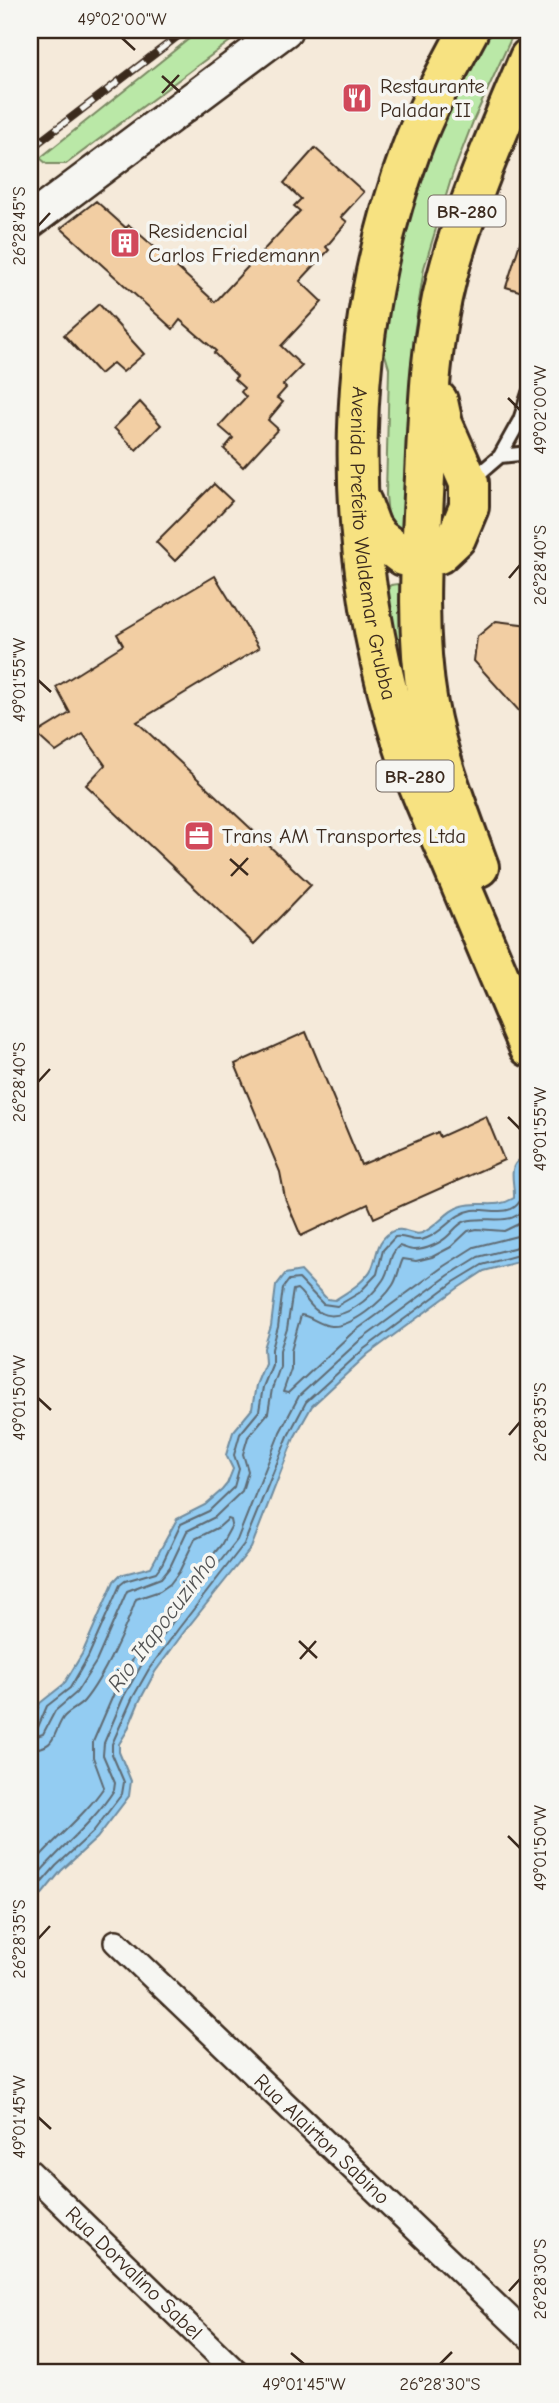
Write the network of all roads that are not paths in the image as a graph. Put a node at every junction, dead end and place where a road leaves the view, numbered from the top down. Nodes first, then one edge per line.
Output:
1 (285, 30) edge
2 (469, 30) edge
3 (529, 58) edge
4 (35, 213) edge
5 (430, 372) junction
6 (529, 393) edge
7 (529, 453) edge
8 (500, 456) junction
9 (469, 483) junction
10 (356, 489) junction
11 (421, 560) junction
12 (529, 988) edge
13 (529, 1047) edge
14 (116, 1942) dead end
15 (30, 2172) edge
16 (529, 2337) edge
17 (237, 2373) edge

1 - 4 street
2 - 10 highway, Avenida Prefeito Waldemar Grubba / BR-280
3 - 5 highway, Avenida Prefeito Waldemar Grubba / BR-280
5 - 9 highway
5 - 11 highway, Avenida Prefeito Waldemar Grubba / BR-280
6 - 8 lane
7 - 8 lane
8 - 9 lane
9 - 11 highway
10 - 11 highway
10 - 13 highway, Avenida Prefeito Waldemar Grubba / BR-280
11 - 12 highway, Avenida Prefeito Waldemar Grubba / BR-280
14 - 16 street, Rua Alairton Sabino
15 - 17 street, Rua Dorvalino Sabel

